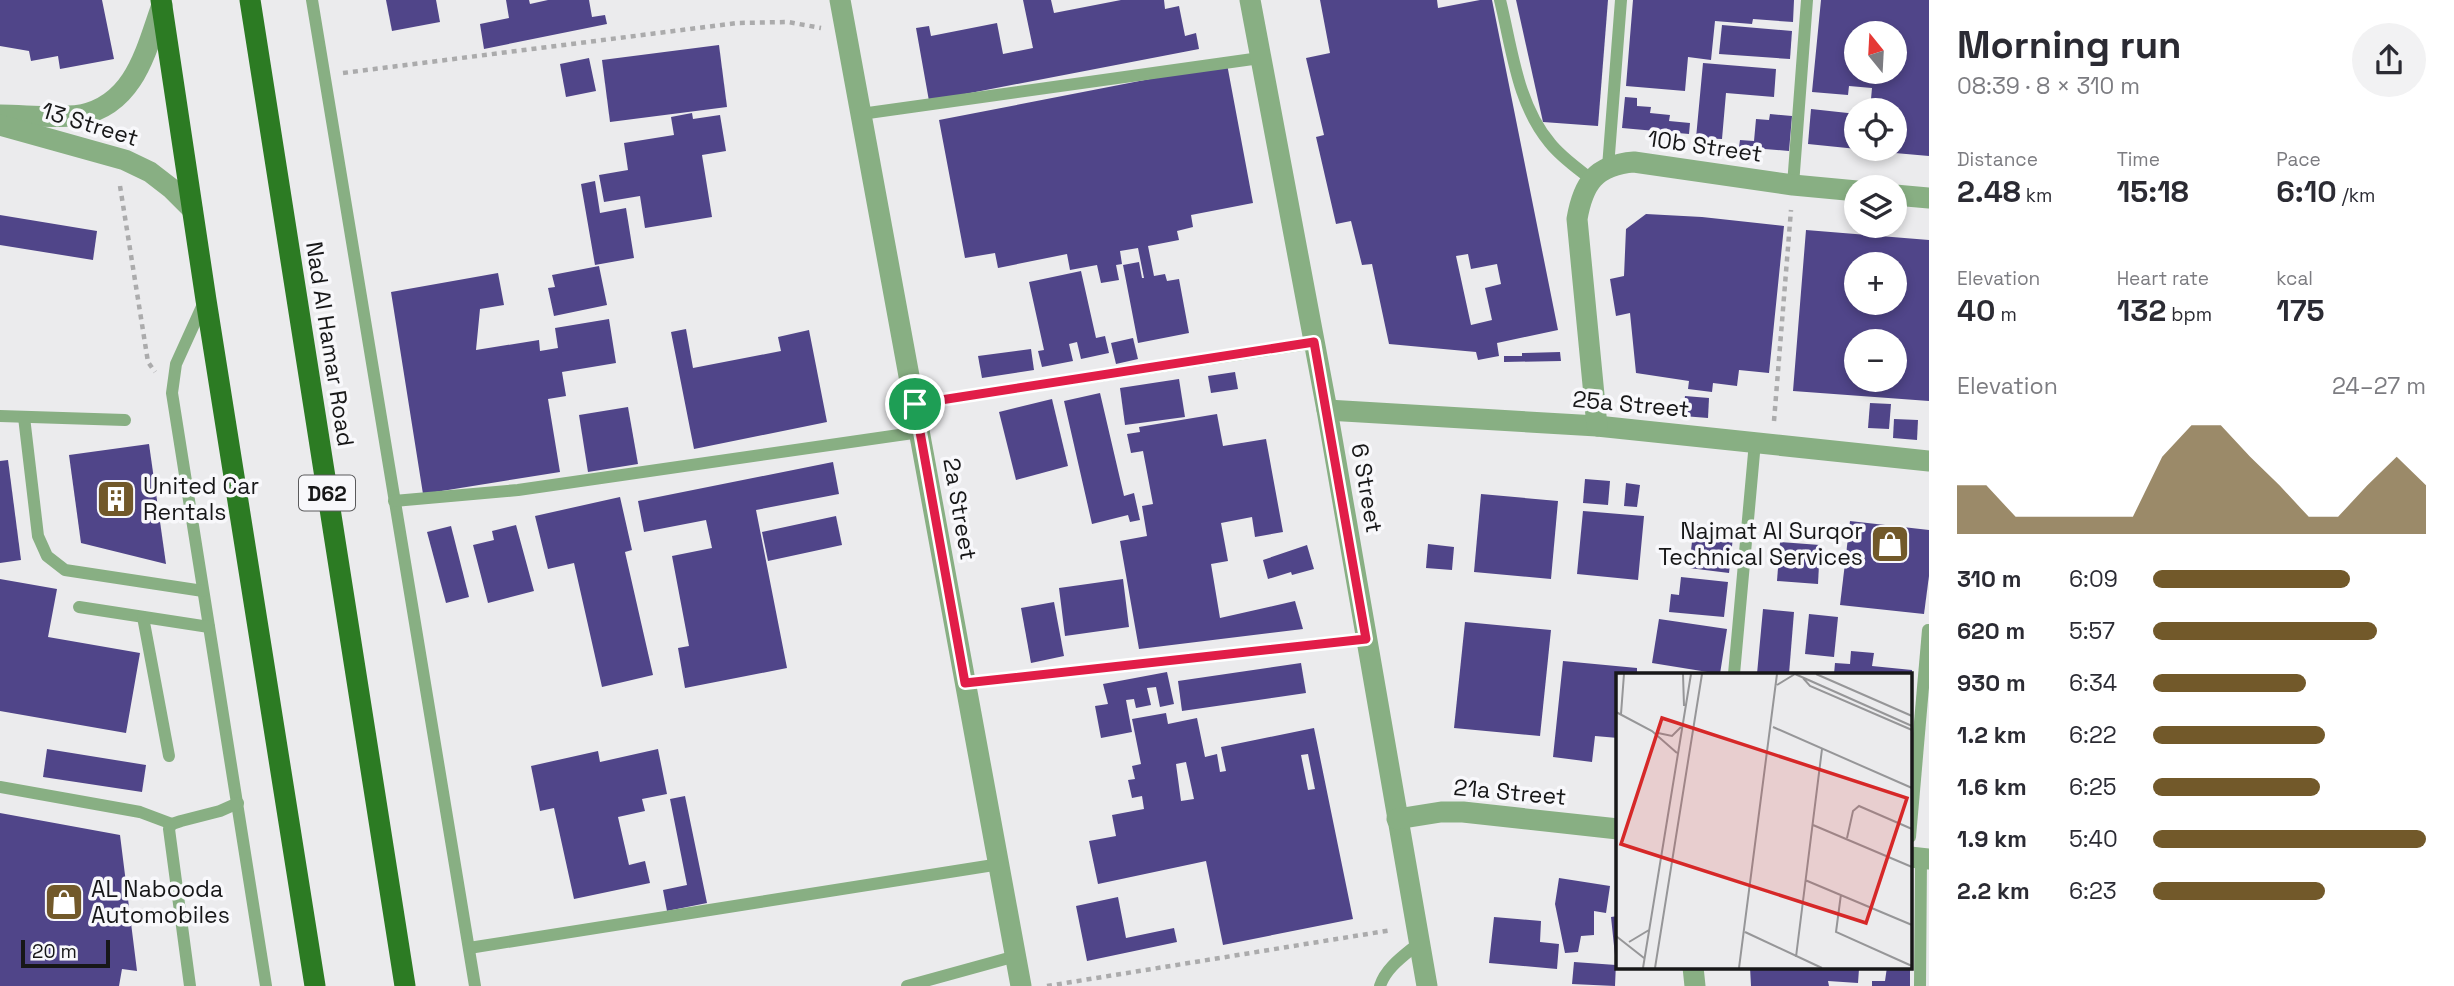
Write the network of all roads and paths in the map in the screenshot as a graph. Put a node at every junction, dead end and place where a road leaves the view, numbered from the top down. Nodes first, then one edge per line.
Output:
1 (250, 0) edge
2 (312, 0) edge
3 (840, 0) edge
4 (1250, 0) edge
5 (1500, 0) edge
6 (1621, 0) edge
7 (1807, 0) edge
8 (162, 2) edge
9 (846, 32) junction
10 (1260, 58) junction
11 (324, 76) junction
12 (861, 114) junction
13 (0, 115) edge
14 (0, 125) edge
15 (115, 157) junction
16 (1599, 173) junction
17 (1793, 185) junction
18 (1844, 190) edge
19 (1907, 196) edge
20 (1929, 198) edge
21 (192, 209) junction
22 (206, 300) junction
23 (1314, 342) junction
24 (172, 393) junction
25 (915, 404) junction
26 (1327, 410) junction
27 (0, 416) edge
28 (24, 417) junction
29 (125, 420) dead end
30 (1597, 426) junction
31 (920, 432) junction
32 (1763, 443) junction
33 (1929, 461) edge
34 (394, 501) junction
35 (203, 591) junction
36 (79, 607) dead end
37 (143, 617) junction
38 (209, 627) junction
39 (1928, 630) edge
40 (1366, 639) junction
41 (1734, 673) edge
42 (965, 683) junction
43 (169, 756) dead end
44 (0, 787) edge
45 (238, 803) junction
46 (1912, 814) edge
47 (1397, 819) junction
48 (172, 824) junction
49 (1616, 829) edge
50 (1920, 858) edge
51 (1000, 864) junction
52 (1418, 934) junction
53 (469, 948) junction
54 (1016, 956) junction
55 (1693, 968) edge
56 (190, 986) edge
57 (266, 986) edge
58 (315, 986) edge
59 (405, 986) edge
60 (475, 986) edge
61 (906, 986) edge
62 (1021, 986) edge
63 (1047, 986) edge
64 (1380, 986) edge
65 (1427, 986) edge
66 (1695, 986) edge
67 (1920, 986) edge

1 - 59 main road, Nad Al Hamar Road / D62
2 - 11 lane
3 - 9 street, 2a Street
4 - 10 street, 6 Street
5 - 16 lane
6 - 16 lane
7 - 17 lane
8 - 13 street, 13 Street
8 - 21 main road
9 - 11 path
9 - 12 street, 2a Street
10 - 12 lane
10 - 23 street, 6 Street
11 - 34 lane
12 - 25 street, 2a Street
14 - 15 street, 13 Street
15 - 21 street, 13 Street
15 - 24 path
16 - 17 street, 10b Street
16 - 30 street
17 - 18 street, 10b Street
17 - 32 path
19 - 20 street
21 - 22 main road
22 - 24 lane
22 - 58 main road
23 - 25 lane
23 - 26 street, 6 Street
24 - 35 lane
25 - 31 street, 2a Street
26 - 30 street, 25a Street
26 - 40 street, 6 Street
27 - 28 lane
28 - 29 lane
28 - 35 lane
30 - 32 street, 25a Street
31 - 34 lane
31 - 42 street, 2a Street
32 - 33 street, 25a Street
32 - 41 lane
34 - 53 lane
35 - 38 lane
36 - 37 lane
37 - 38 lane
37 - 43 lane
38 - 45 lane
39 - 46 lane
40 - 42 path
40 - 47 street, 6 Street
42 - 51 street, 2a Street
44 - 48 lane
45 - 48 lane
45 - 57 lane
47 - 49 street, 21a Street
47 - 52 street, 6 Street
48 - 56 lane
50 - 67 lane
51 - 53 lane
51 - 54 street, 2a Street
52 - 63 path
52 - 64 lane
52 - 65 street, 6 Street
53 - 60 lane
54 - 61 lane
54 - 62 street, 2a Street
55 - 66 street

